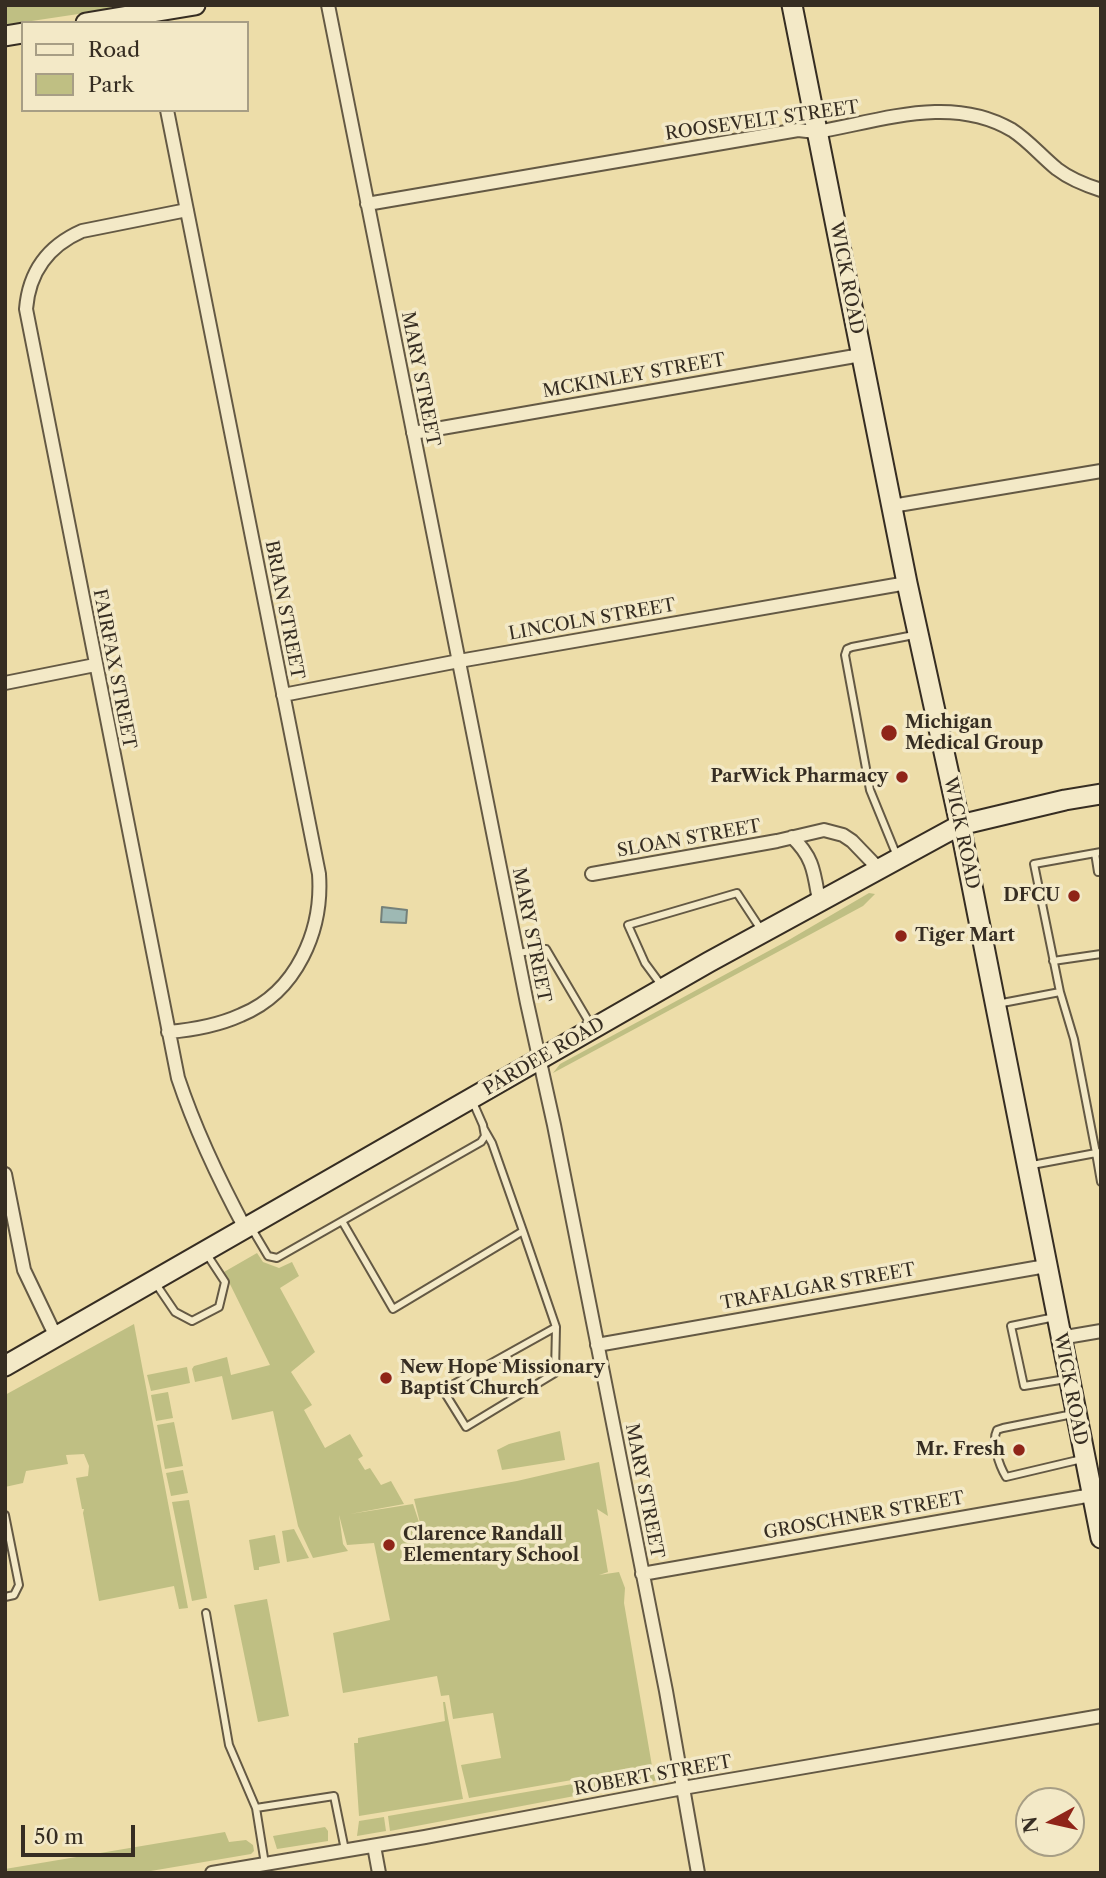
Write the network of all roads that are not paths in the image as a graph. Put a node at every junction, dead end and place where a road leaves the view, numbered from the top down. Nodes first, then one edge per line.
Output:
1 (195, 5) edge
2 (328, 5) edge
3 (792, 5) edge
4 (149, 18) edge
5 (111, 21) edge
6 (167, 112) edge
7 (817, 132) junction
8 (1101, 190) edge
9 (367, 204) junction
10 (187, 209) junction
11 (861, 355) junction
12 (413, 433) junction
13 (1101, 471) edge
14 (892, 506) junction
15 (907, 583) junction
16 (919, 634) junction
17 (459, 662) junction
18 (95, 665) junction
19 (5, 682) edge
20 (283, 695) junction
21 (1101, 794) edge
22 (960, 825) junction
23 (792, 837) junction
24 (1098, 852) edge
25 (897, 858) junction
26 (878, 868) junction
27 (1098, 872) dead end
28 (592, 874) dead end
29 (819, 901) junction
30 (763, 933) junction
31 (517, 953) junction
32 (1101, 954) edge
33 (1053, 961) junction
34 (664, 989) junction
35 (1060, 992) junction
36 (995, 1005) junction
37 (593, 1029) junction
38 (168, 1032) junction
39 (539, 1060) junction
40 (471, 1099) junction
41 (484, 1129) junction
42 (1098, 1152) edge
43 (1026, 1166) junction
44 (5, 1174) edge
45 (1101, 1182) edge
46 (342, 1221) junction
47 (248, 1228) junction
48 (523, 1231) junction
49 (205, 1253) junction
50 (1046, 1266) junction
51 (155, 1282) junction
52 (1056, 1317) junction
53 (556, 1326) junction
54 (1101, 1331) edge
55 (1060, 1338) junction
56 (57, 1339) junction
57 (597, 1345) junction
58 (5, 1366) edge
59 (1068, 1378) junction
60 (1075, 1413) junction
61 (1084, 1458) junction
62 (1092, 1495) junction
63 (5, 1515) edge
64 (1100, 1531) edge
65 (642, 1574) junction
66 (5, 1597) edge
67 (206, 1613) dead end
68 (1101, 1716) edge
69 (683, 1788) junction
70 (256, 1808) junction
71 (374, 1846) junction
72 (345, 1850) junction
73 (265, 1864) junction
74 (212, 1873) edge
75 (379, 1873) edge
76 (698, 1873) edge

1 - 4 street
2 - 9 street, MARY STREET
3 - 7 street, WICK ROAD
4 - 5 street
6 - 10 street, BRIAN STREET
7 - 8 street, ROOSEVELT STREET
7 - 9 street, ROOSEVELT STREET
7 - 11 street, WICK ROAD
9 - 12 street, MARY STREET
10 - 18 street, FAIRFAX STREET
10 - 20 street, BRIAN STREET
11 - 12 street, MCKINLEY STREET
11 - 14 street, WICK ROAD
12 - 17 street, MARY STREET
13 - 14 street
14 - 15 street, WICK ROAD
15 - 16 street, WICK ROAD
15 - 17 street, LINCOLN STREET
16 - 22 street, WICK ROAD
16 - 25 lane
17 - 20 street, LINCOLN STREET
17 - 31 street, MARY STREET
18 - 19 street
18 - 38 street, FAIRFAX STREET
20 - 38 street, BRIAN STREET
21 - 22 street, PARDEE ROAD
22 - 25 street, PARDEE ROAD
22 - 36 street, WICK ROAD
23 - 26 street, SLOAN STREET
23 - 28 street, SLOAN STREET
23 - 29 street
24 - 27 lane
24 - 33 lane
25 - 26 street, PARDEE ROAD
26 - 29 street, PARDEE ROAD
29 - 30 street, PARDEE ROAD
30 - 34 street, PARDEE ROAD
30 - 34 lane
31 - 37 lane
31 - 39 street, MARY STREET
32 - 33 lane
33 - 35 lane
34 - 37 street, PARDEE ROAD
35 - 36 lane
35 - 42 lane
36 - 43 street, WICK ROAD
37 - 39 street, PARDEE ROAD
38 - 47 street, FAIRFAX STREET
39 - 40 street, PARDEE ROAD
39 - 57 street, MARY STREET
40 - 41 lane
40 - 47 street, PARDEE ROAD
41 - 46 lane
41 - 48 lane
42 - 43 lane
42 - 45 lane
43 - 50 street, WICK ROAD
44 - 56 street
46 - 47 lane
46 - 48 lane
47 - 49 street, PARDEE ROAD
48 - 53 lane
49 - 51 street, PARDEE ROAD
49 - 51 lane
50 - 52 street, WICK ROAD
50 - 57 street, TRAFALGAR STREET
51 - 56 street, PARDEE ROAD
52 - 55 street, WICK ROAD
52 - 59 lane
53 - 53 lane
54 - 55 street
55 - 59 street, WICK ROAD
56 - 58 street, PARDEE ROAD
57 - 65 street, MARY STREET
59 - 60 street, WICK ROAD
60 - 61 street, WICK ROAD
60 - 61 lane
61 - 62 street, WICK ROAD
62 - 64 street, WICK ROAD
62 - 65 street, GROSCHNER STREET
63 - 66 lane
65 - 69 street, MARY STREET
67 - 70 lane
68 - 69 street, ROBERT STREET
69 - 71 street, ROBERT STREET
69 - 76 street, MARY STREET
70 - 72 lane
70 - 73 lane
71 - 72 street, ROBERT STREET
71 - 75 street
72 - 73 street, ROBERT STREET
73 - 74 street, ROBERT STREET

